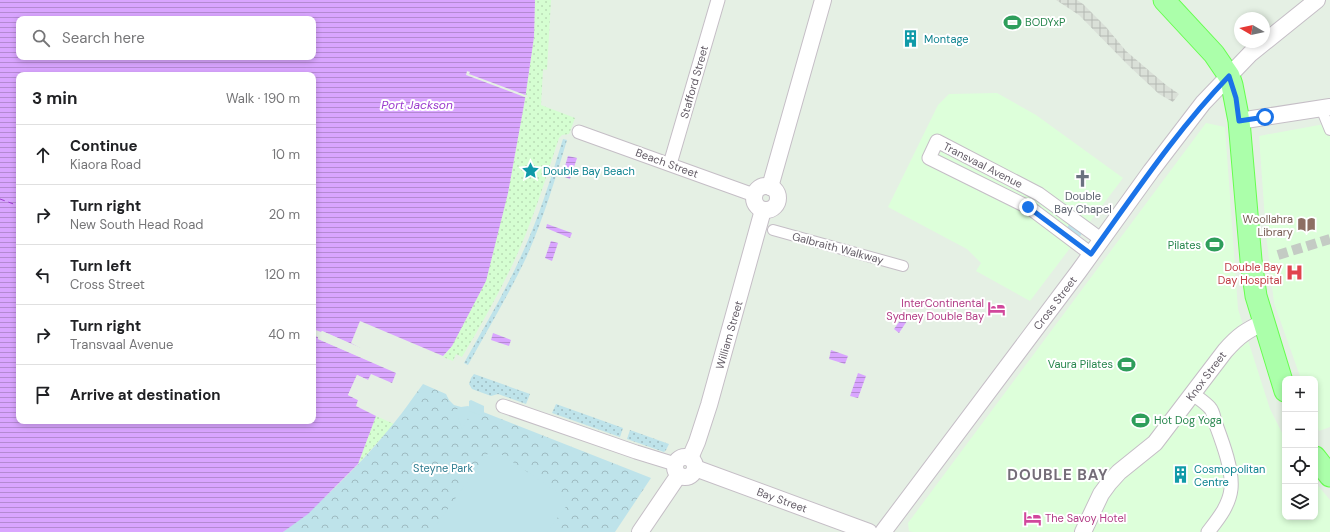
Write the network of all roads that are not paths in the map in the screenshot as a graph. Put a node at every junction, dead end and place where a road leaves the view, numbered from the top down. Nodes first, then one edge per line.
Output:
1 (718, 0) edge
2 (823, 0) edge
3 (1164, 0) edge
4 (1317, 0) edge
5 (1229, 76) junction
6 (1325, 107) edge
7 (1239, 121) junction
8 (1330, 130) edge
9 (579, 132) dead end
10 (968, 157) junction
11 (670, 164) junction
12 (959, 173) junction
13 (770, 187) junction
14 (1036, 192) junction
15 (754, 196) junction
16 (1028, 207) junction
17 (763, 210) junction
18 (773, 230) dead end
19 (1102, 240) junction
20 (1091, 254) junction
21 (903, 266) dead end
22 (1264, 322) junction
23 (1282, 381) edge
24 (1193, 394) junction
25 (503, 406) dead end
26 (1318, 460) edge
27 (692, 463) junction
28 (676, 470) junction
29 (1330, 476) edge
30 (640, 532) edge
31 (869, 532) edge
32 (883, 532) edge
33 (1083, 532) edge
34 (1208, 532) edge

1 - 11 street, Stafford Street
2 - 13 street
3 - 5 main road
4 - 5 street, Cross Street
5 - 7 main road
5 - 19 street, Cross Street
6 - 7 street
6 - 8 street
7 - 22 main road
9 - 11 street, Beach Street
10 - 12 street
10 - 12 street, Transvaal Avenue
10 - 14 street, Transvaal Avenue
11 - 15 street, Beach Street
12 - 16 street, Transvaal Avenue
13 - 15 street
13 - 17 street
14 - 16 street
14 - 19 street, Transvaal Avenue
15 - 17 street
16 - 20 street, Transvaal Avenue
17 - 27 street, William Street
18 - 21 street, Galbraith Walkway
19 - 20 street, Cross Street
20 - 32 street, Cross Street
22 - 23 main road
22 - 24 street, Knox Street
24 - 33 street, Knox Street
24 - 34 street
25 - 28 street
26 - 29 main road
27 - 28 street
27 - 31 street, Bay Street
28 - 30 street

